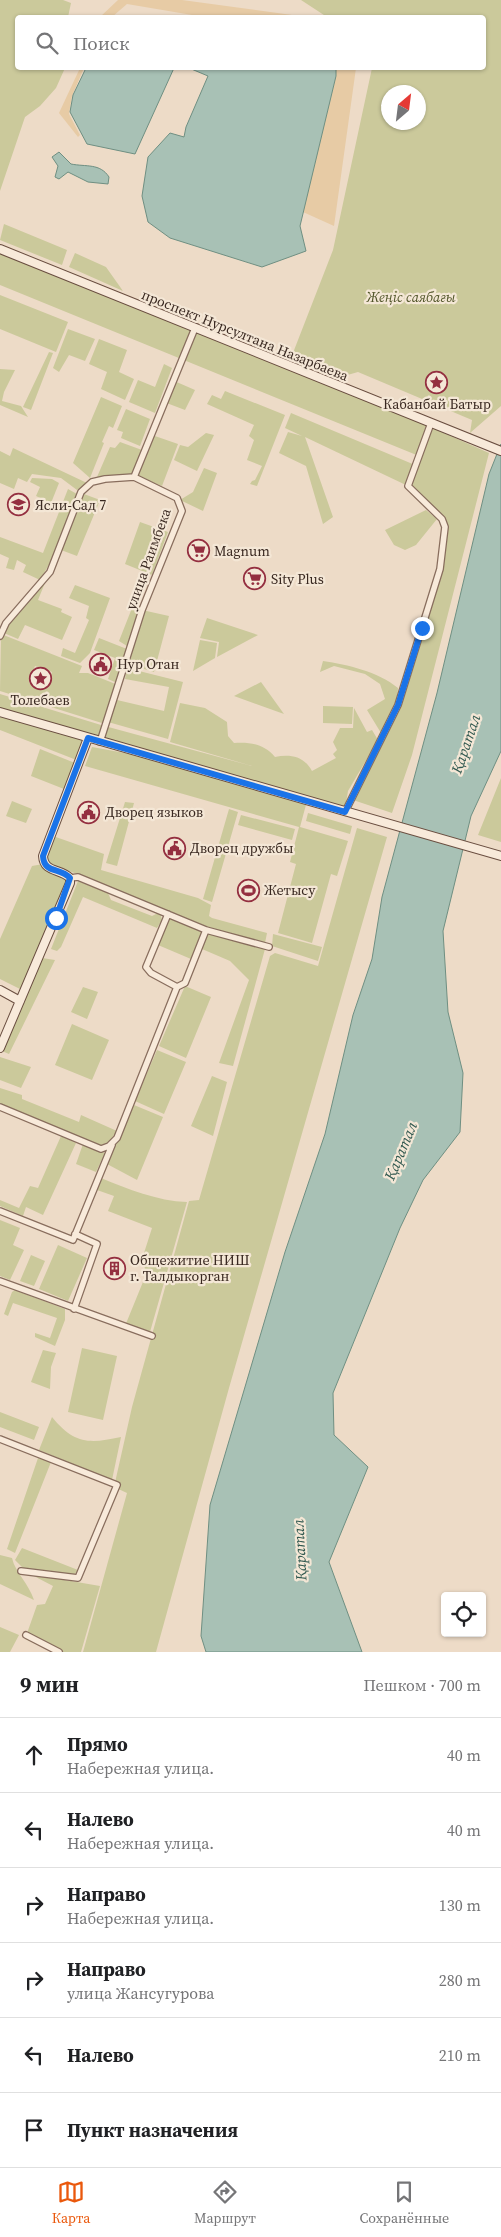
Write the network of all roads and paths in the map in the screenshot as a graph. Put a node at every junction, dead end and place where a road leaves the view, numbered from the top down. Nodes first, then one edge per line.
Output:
1 (0, 249) edge
2 (195, 328) junction
3 (431, 424) junction
4 (501, 451) edge
5 (134, 478) junction
6 (0, 636) edge
7 (0, 712) edge
8 (88, 738) junction
9 (100, 742) junction
10 (345, 812) junction
11 (501, 856) edge
12 (70, 878) junction
13 (168, 914) junction
14 (206, 930) junction
15 (269, 947) dead end
16 (177, 987) junction
17 (0, 990) edge
18 (20, 1001) junction
19 (0, 1048) edge
20 (0, 1108) edge
21 (113, 1142) junction
22 (0, 1211) edge
23 (75, 1234) junction
24 (0, 1281) edge
25 (74, 1309) junction
26 (152, 1336) dead end
27 (0, 1439) edge
28 (21, 1571) dead end
29 (26, 1635) dead end
30 (60, 1652) edge

1 - 2 main road, проспект Нурсултана Назарбаева
2 - 3 main road, проспект Нурсултана Назарбаева
2 - 5 street
3 - 4 main road, проспект Нурсултана Назарбаева
3 - 10 street
5 - 6 street
5 - 9 street, улица Раимбека
7 - 8 main road
8 - 9 main road
8 - 12 main road
9 - 10 main road
10 - 11 main road
12 - 13 street
12 - 18 main road
13 - 14 street
13 - 16 street
14 - 15 street
14 - 16 street
16 - 21 street
17 - 18 main road
18 - 19 main road
20 - 21 street
21 - 23 street
22 - 23 street
23 - 25 street
24 - 25 street
25 - 26 street
27 - 28 street
29 - 30 street

